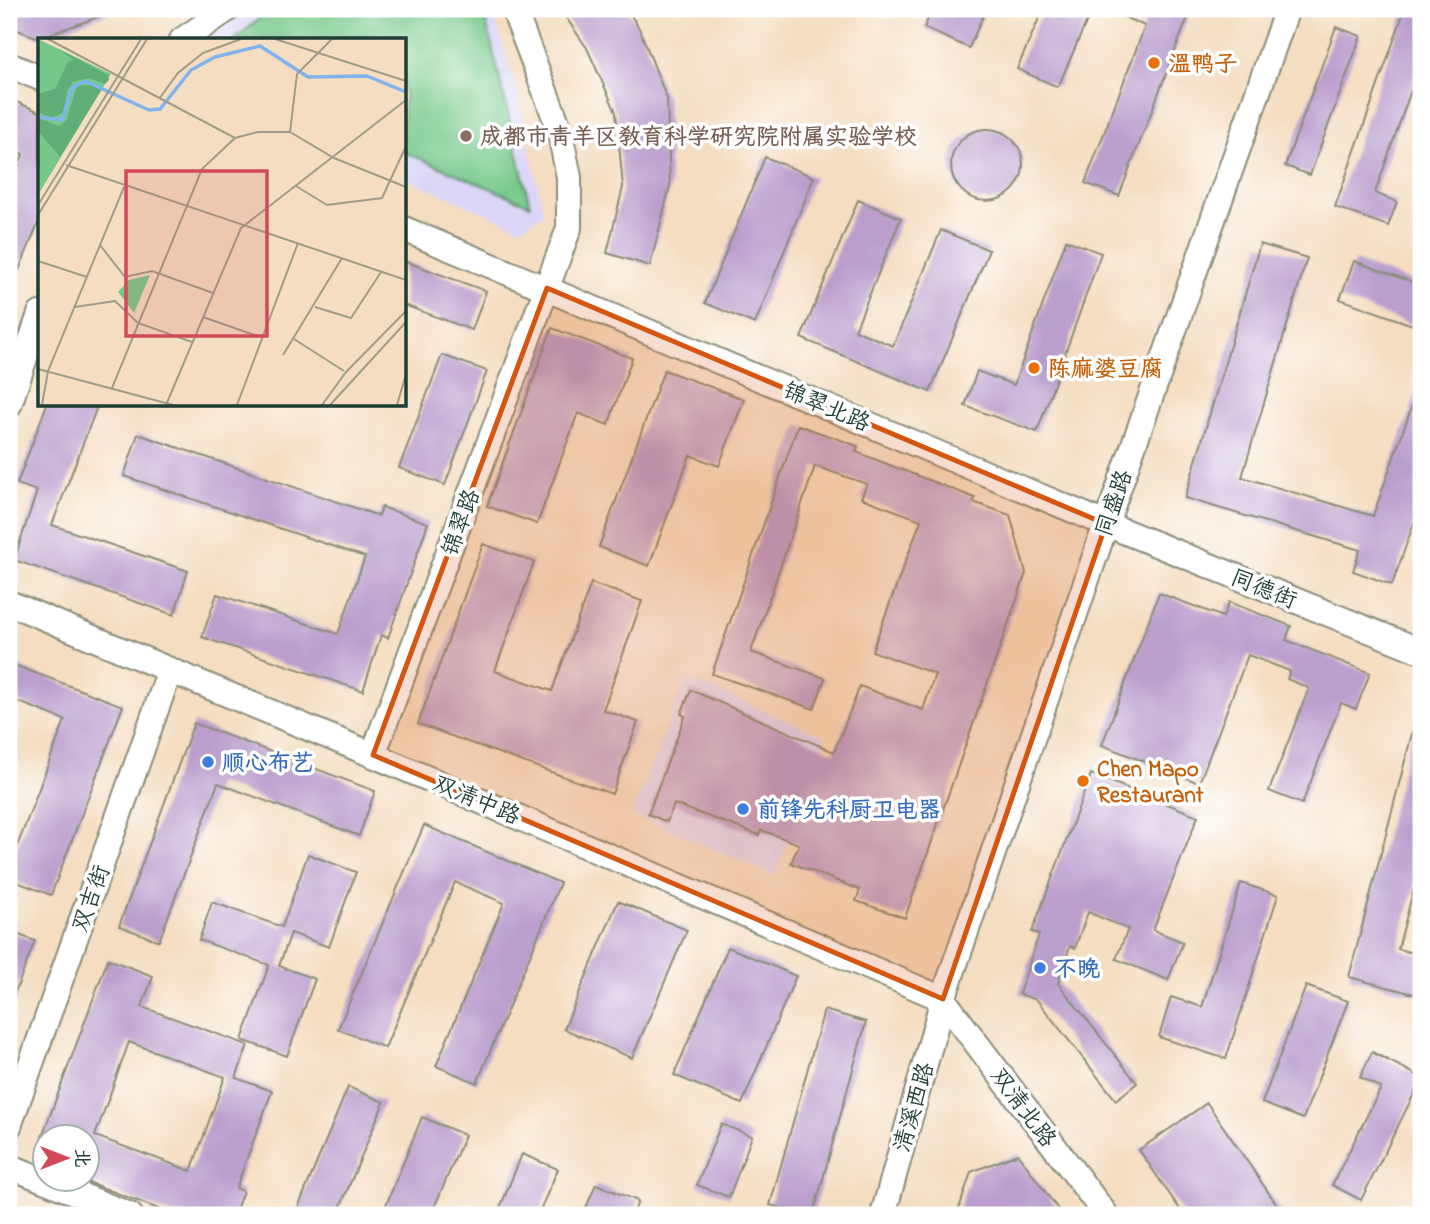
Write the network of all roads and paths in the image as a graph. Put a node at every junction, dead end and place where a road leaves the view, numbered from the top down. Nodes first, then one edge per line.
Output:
1 (228, 9) edge
2 (517, 9) edge
3 (1287, 9) edge
4 (185, 38) edge
5 (9, 65) edge
6 (38, 77) edge
7 (406, 230) edge
8 (547, 288) junction
9 (38, 320) edge
10 (9, 405) edge
11 (1106, 524) junction
12 (9, 603) edge
13 (1421, 651) edge
14 (170, 670) junction
15 (373, 755) junction
16 (943, 999) junction
17 (9, 1126) edge
18 (9, 1166) edge
19 (130, 1215) edge
20 (883, 1215) edge
21 (1106, 1215) edge

1 - 4 street
2 - 8 street, 锦翠路
3 - 11 street, 同盛路
5 - 6 street
7 - 8 street, 锦翠北路
8 - 11 street, 锦翠北路
8 - 15 street, 锦翠路
9 - 10 street
11 - 13 street, 同德街
11 - 16 street, 同盛路
12 - 14 street, 双清中路
14 - 15 street, 双清中路
14 - 17 street, 双吉街
15 - 16 street, 双清中路
16 - 20 street, 清溪西路
16 - 21 street, 双清北路
18 - 19 street

